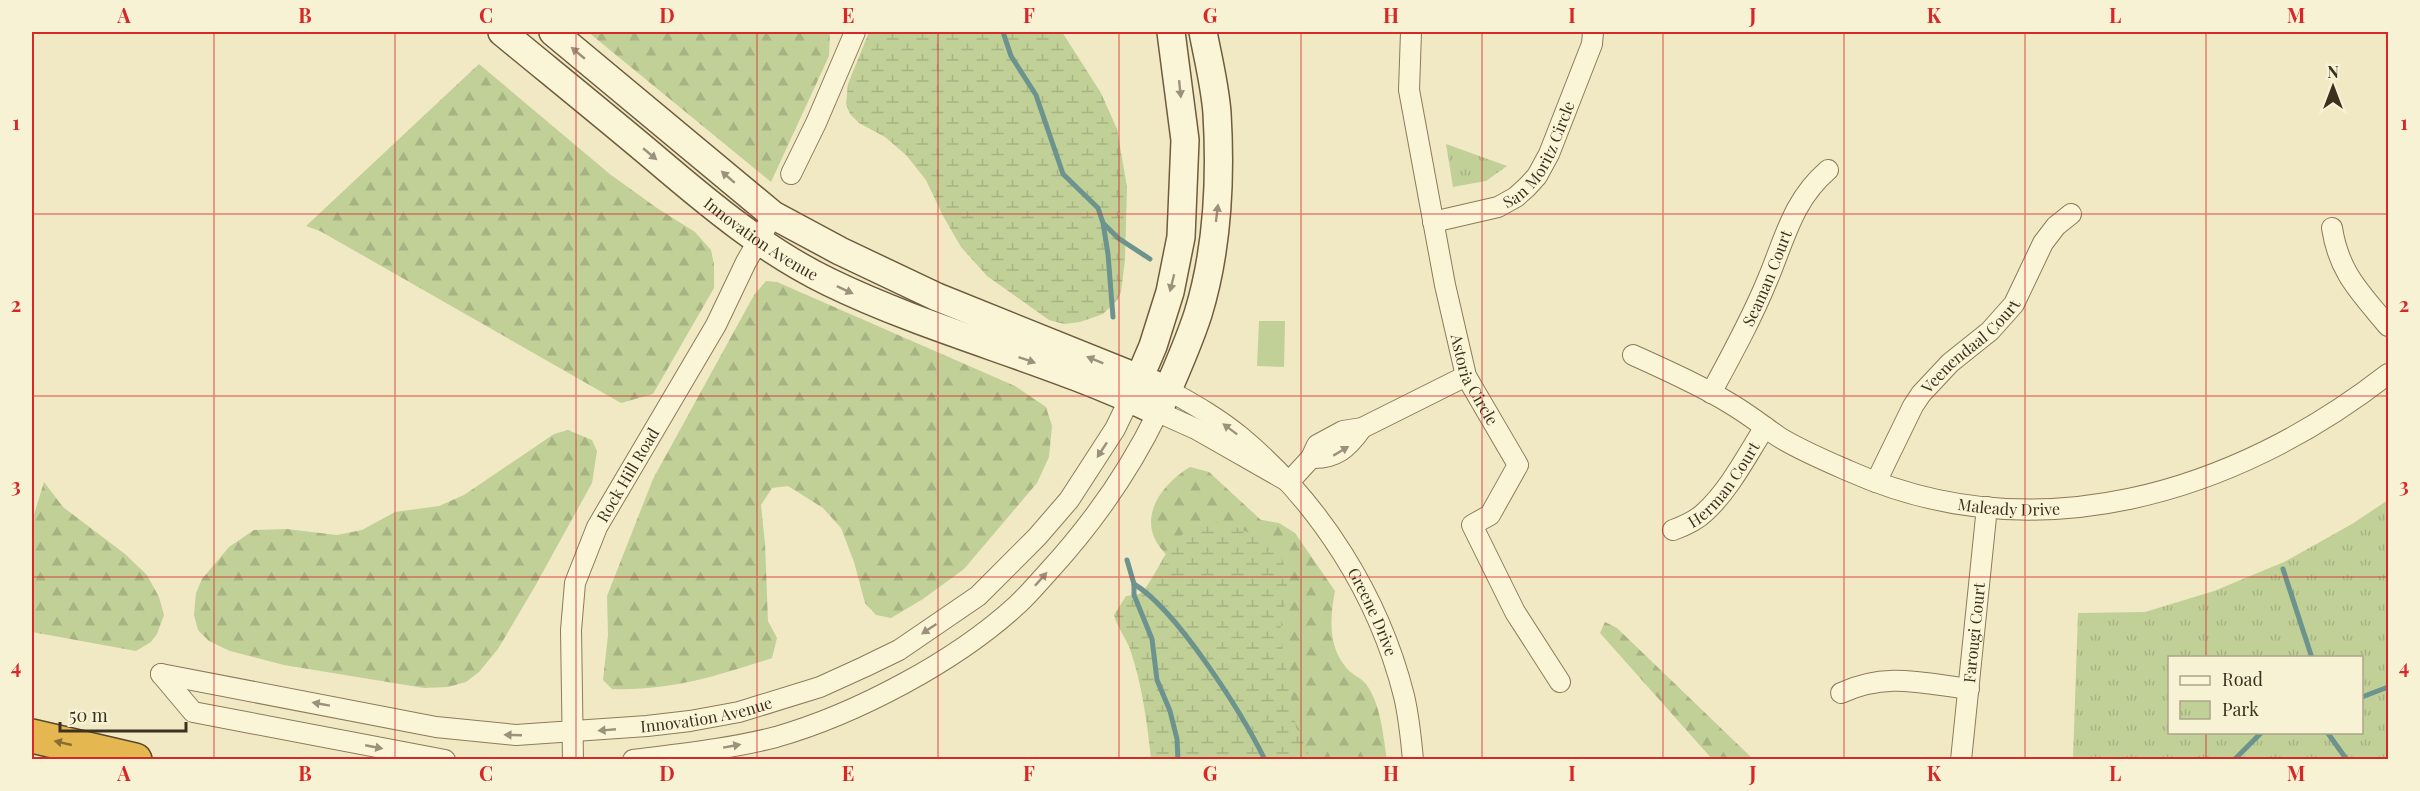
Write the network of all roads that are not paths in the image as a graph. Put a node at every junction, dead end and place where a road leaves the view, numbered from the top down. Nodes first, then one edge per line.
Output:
1 (502, 32) edge
2 (553, 32) edge
3 (855, 32) edge
4 (1171, 32) edge
5 (1203, 32) edge
6 (1411, 32) edge
7 (1593, 32) edge
8 (1828, 170) dead end
9 (791, 174) dead end
10 (2071, 214) dead end
11 (773, 215) junction
12 (1434, 222) junction
13 (2332, 228) dead end
14 (758, 240) junction
15 (2388, 326) edge
16 (1633, 355) dead end
17 (2388, 374) edge
18 (1466, 376) junction
19 (1135, 388) junction
20 (1711, 393) junction
21 (1163, 401) junction
22 (1765, 427) junction
23 (1288, 482) junction
24 (1876, 482) junction
25 (1987, 507) junction
26 (1673, 530) dead end
27 (1560, 682) dead end
28 (1969, 688) junction
29 (1841, 693) dead end
30 (572, 733) junction
31 (32, 736) edge
32 (135, 759) edge
33 (445, 759) edge
34 (573, 759) edge
35 (633, 759) edge
36 (1413, 759) edge
37 (1961, 759) edge

1 -> 14 street, Innovation Avenue
11 -> 2 street, Innovation Avenue
3 - 9 street
4 -> 19 street, Innovation Avenue
21 -> 5 street, Innovation Avenue
6 - 12 street, Astoria Circle
7 - 12 street, San Moritz Circle
8 - 20 street, Seaman Court
10 - 24 street, Veenendaal Court
11 - 14 street, Rock Hill Road
19 -> 11 street, Innovation Avenue
12 - 18 street, Astoria Circle
13 - 15 street
14 -> 19 street, Innovation Avenue
14 - 30 street, Rock Hill Road
16 - 20 street, Maleady Drive
17 - 25 street, Maleady Drive
18 - 23 street
18 - 27 street, Astoria Circle
19 - 21 street, Innovation Avenue
19 -> 30 street, Innovation Avenue
20 - 22 street, Maleady Drive
21 - 23 street, Greene Drive
35 -> 21 street, Innovation Avenue
22 - 24 street, Maleady Drive
22 - 26 street, Herman Court
23 - 36 street, Greene Drive
24 - 25 street, Maleady Drive
25 - 28 street, Farougi Court
28 - 29 street
28 - 37 street, Farougi Court
30 -> 33 street, Innovation Avenue
30 - 34 street, Rock Hill Road
32 -> 31 highway

